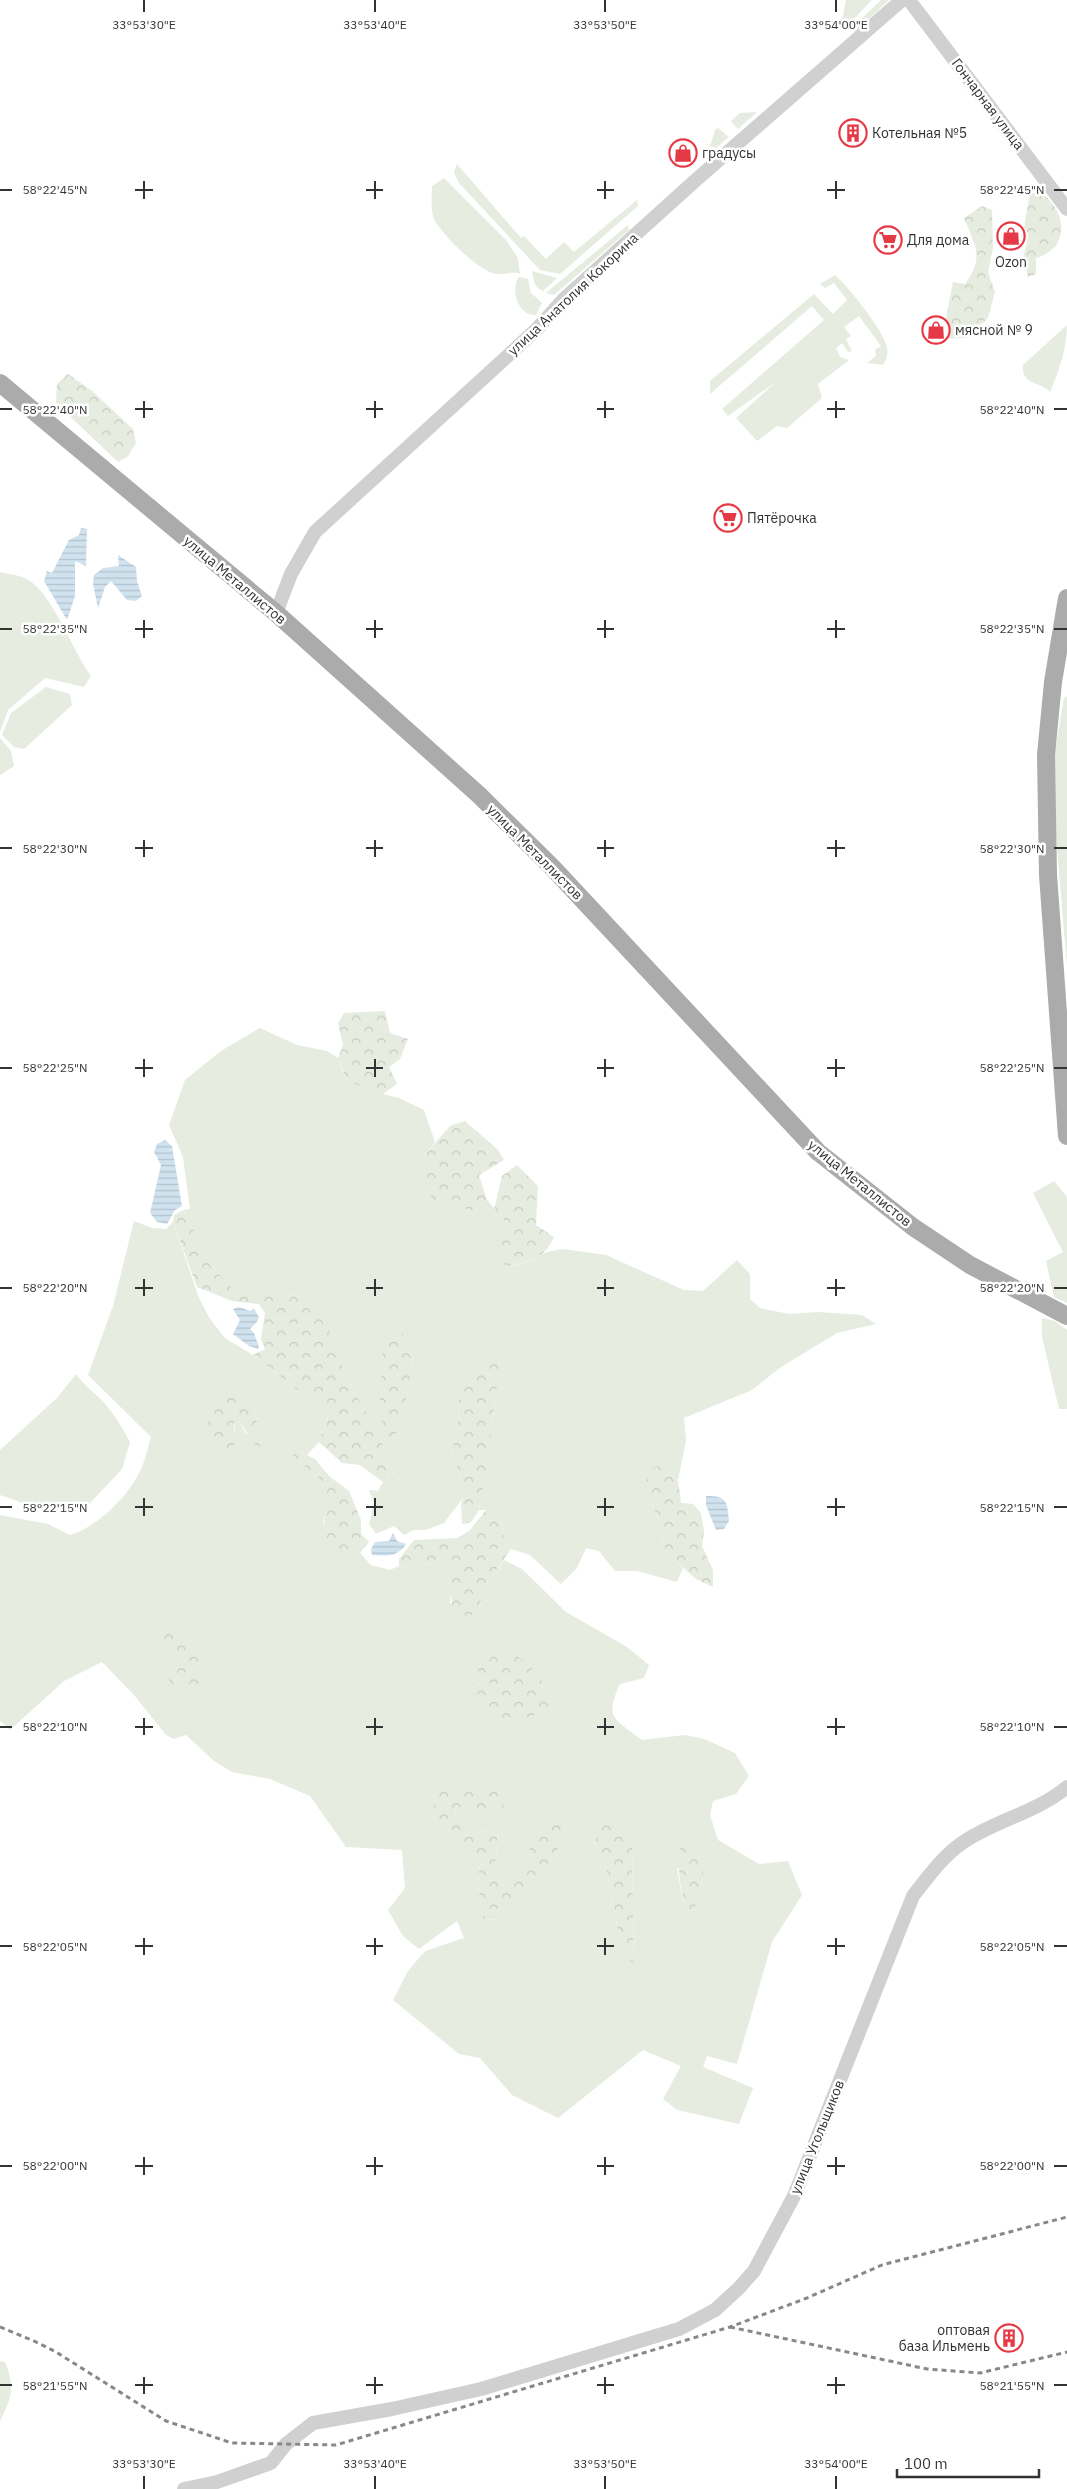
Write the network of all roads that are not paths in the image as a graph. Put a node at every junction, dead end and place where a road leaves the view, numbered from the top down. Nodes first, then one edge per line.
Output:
1 (902, 0) edge
2 (909, 0) edge
3 (1067, 209) edge
4 (0, 383) edge
5 (1067, 598) edge
6 (276, 613) junction
7 (1067, 1136) edge
8 (1067, 1316) edge
9 (1067, 1787) edge
10 (184, 2489) edge

1 - 6 street, улица Анатолия Кокорина
2 - 3 street, Гончарная улица
4 - 6 main road, улица Металлистов
5 - 7 main road
6 - 8 main road, улица Металлистов
9 - 10 street, улица Угольщиков

